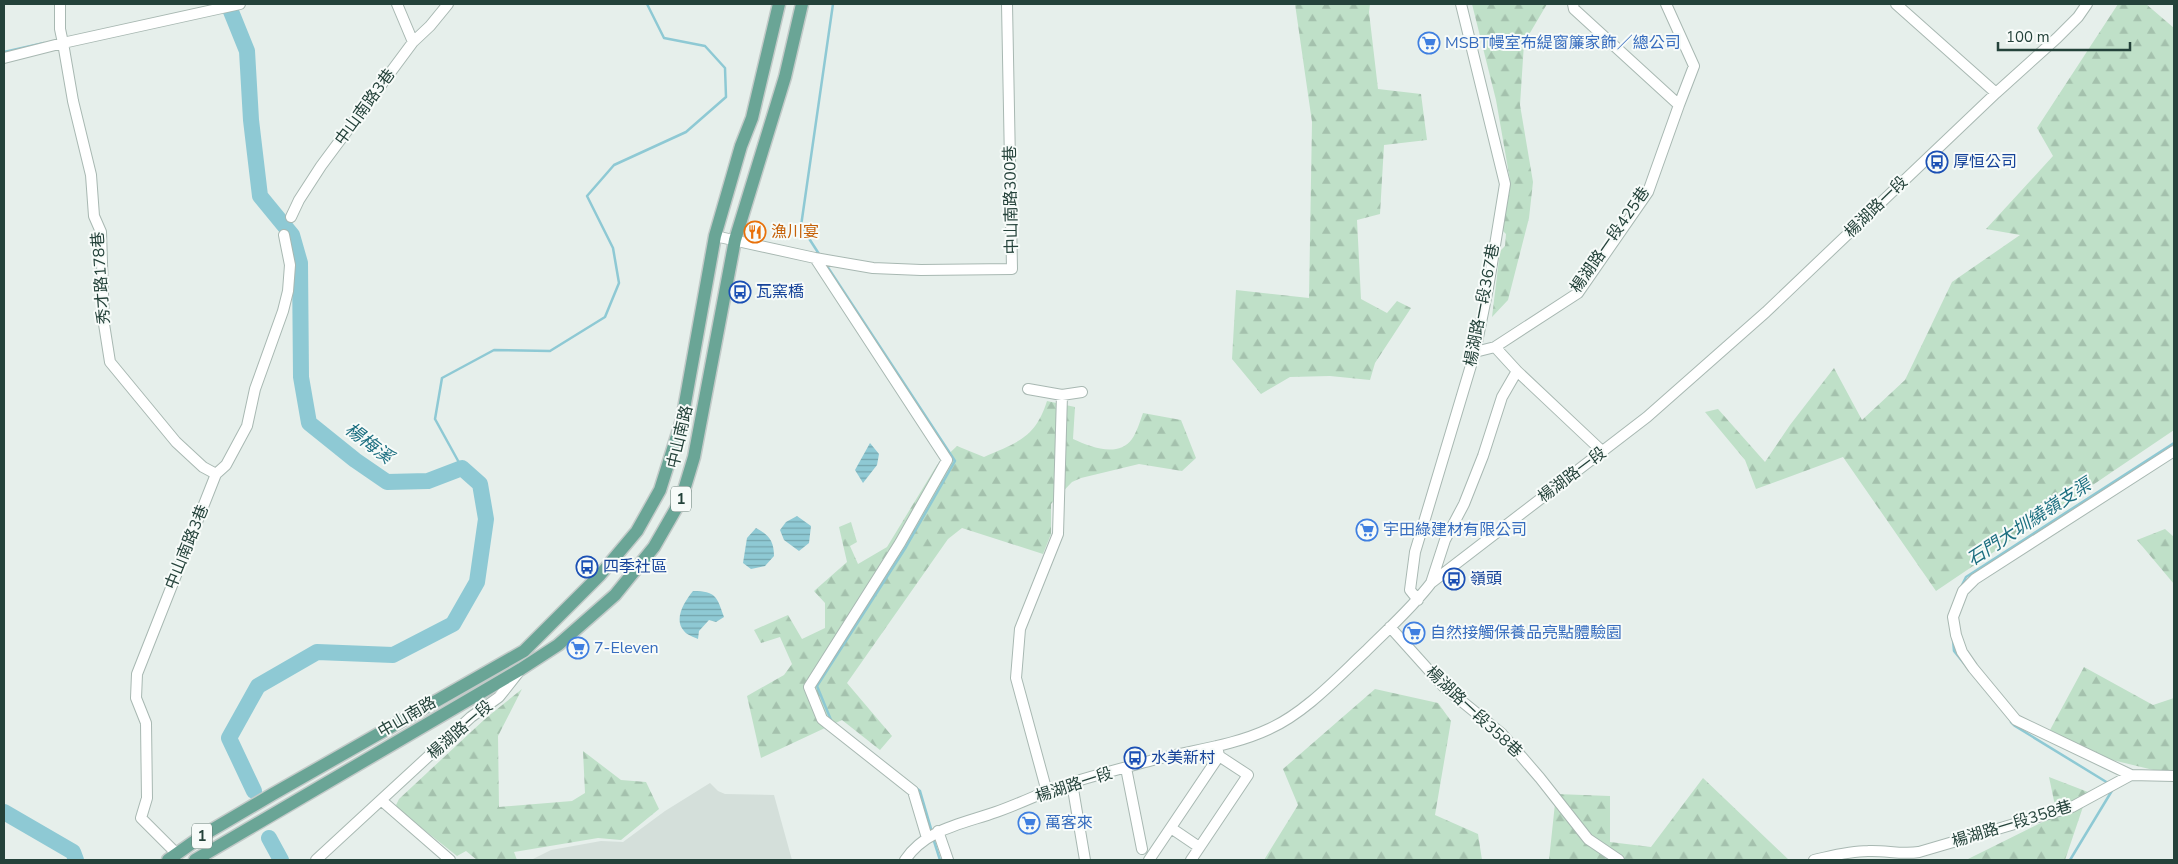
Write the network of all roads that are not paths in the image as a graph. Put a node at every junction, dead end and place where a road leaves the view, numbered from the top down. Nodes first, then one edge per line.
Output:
1 (60, 4) edge
2 (240, 4) edge
3 (397, 4) edge
4 (448, 4) edge
5 (779, 4) edge
6 (802, 4) edge
7 (1007, 4) edge
8 (1461, 4) edge
9 (1573, 4) edge
10 (1666, 4) edge
11 (1896, 4) edge
12 (2087, 4) edge
13 (63, 42) junction
14 (413, 42) junction
15 (4, 58) edge
16 (1996, 93) junction
17 (1679, 105) junction
18 (291, 217) dead end
19 (284, 235) dead end
20 (715, 236) junction
21 (735, 240) junction
22 (820, 259) junction
23 (1496, 347) junction
24 (1475, 352) junction
25 (1517, 372) junction
26 (1028, 389) dead end
27 (1082, 392) dead end
28 (1062, 395) junction
29 (2174, 451) edge
30 (1604, 452) junction
31 (216, 474) junction
32 (1431, 583) junction
33 (1418, 600) junction
34 (1390, 627) junction
35 (524, 651) junction
36 (521, 669) junction
37 (1218, 751) junction
38 (1126, 768) junction
39 (2131, 774) junction
40 (2174, 776) edge
41 (1072, 783) junction
42 (1047, 792) junction
43 (382, 800) junction
44 (1171, 828) junction
45 (932, 835) junction
46 (1199, 847) junction
47 (1142, 849) dead end
48 (172, 857) edge
49 (319, 858) edge
50 (195, 860) edge
51 (450, 860) edge
52 (905, 860) edge
53 (948, 860) edge
54 (1085, 860) edge
55 (1149, 860) edge
56 (1191, 860) edge
57 (1619, 860) edge
58 (1814, 860) edge

1 - 13 street, 秀才路178巷
2 - 13 street
3 - 14 street
4 - 14 street, 中山南路3巷
5 - 20 main road, 中山南路 / 1
6 - 21 main road, 中山南路 / 1
7 - 22 street, 中山南路300巷
8 - 24 street, 楊湖路一段367巷
9 - 17 street
10 - 17 street, 楊湖路一段425巷
11 - 16 street
12 - 16 street, 楊湖路一段
13 - 15 street
13 - 31 street, 秀才路178巷
14 - 18 street, 中山南路3巷
16 - 30 street, 楊湖路一段
17 - 23 street, 楊湖路一段425巷
19 - 31 street, 中山南路3巷
20 - 21 street
20 - 35 main road, 中山南路 / 1
21 - 22 street
21 - 36 main road, 中山南路 / 1
22 - 45 street
23 - 24 street, 楊湖路一段425巷
23 - 25 street
24 - 33 street, 楊湖路一段367巷
25 - 30 street
25 - 32 street
26 - 28 street
27 - 28 street
28 - 42 street
29 - 39 street
30 - 32 street, 楊湖路一段
31 - 48 street, 中山南路3巷
32 - 33 street, 楊湖路一段
33 - 34 street, 楊湖路一段
34 - 37 street, 楊湖路一段
34 - 57 street, 楊湖路一段358巷
35 - 36 street, 楊湖路一段
35 - 48 main road, 中山南路 / 1
36 - 43 street, 楊湖路一段
36 - 50 main road, 中山南路 / 1
37 - 38 street, 楊湖路一段
37 - 44 street
37 - 46 street
38 - 41 street, 楊湖路一段
38 - 47 street
39 - 40 street
39 - 58 street, 楊湖路一段358巷
41 - 42 street, 楊湖路一段
41 - 54 street
42 - 45 street, 楊湖路一段
43 - 49 street, 楊湖路一段
43 - 51 street
44 - 46 street
44 - 55 street
45 - 52 street, 楊湖路一段
45 - 53 street
46 - 56 street

